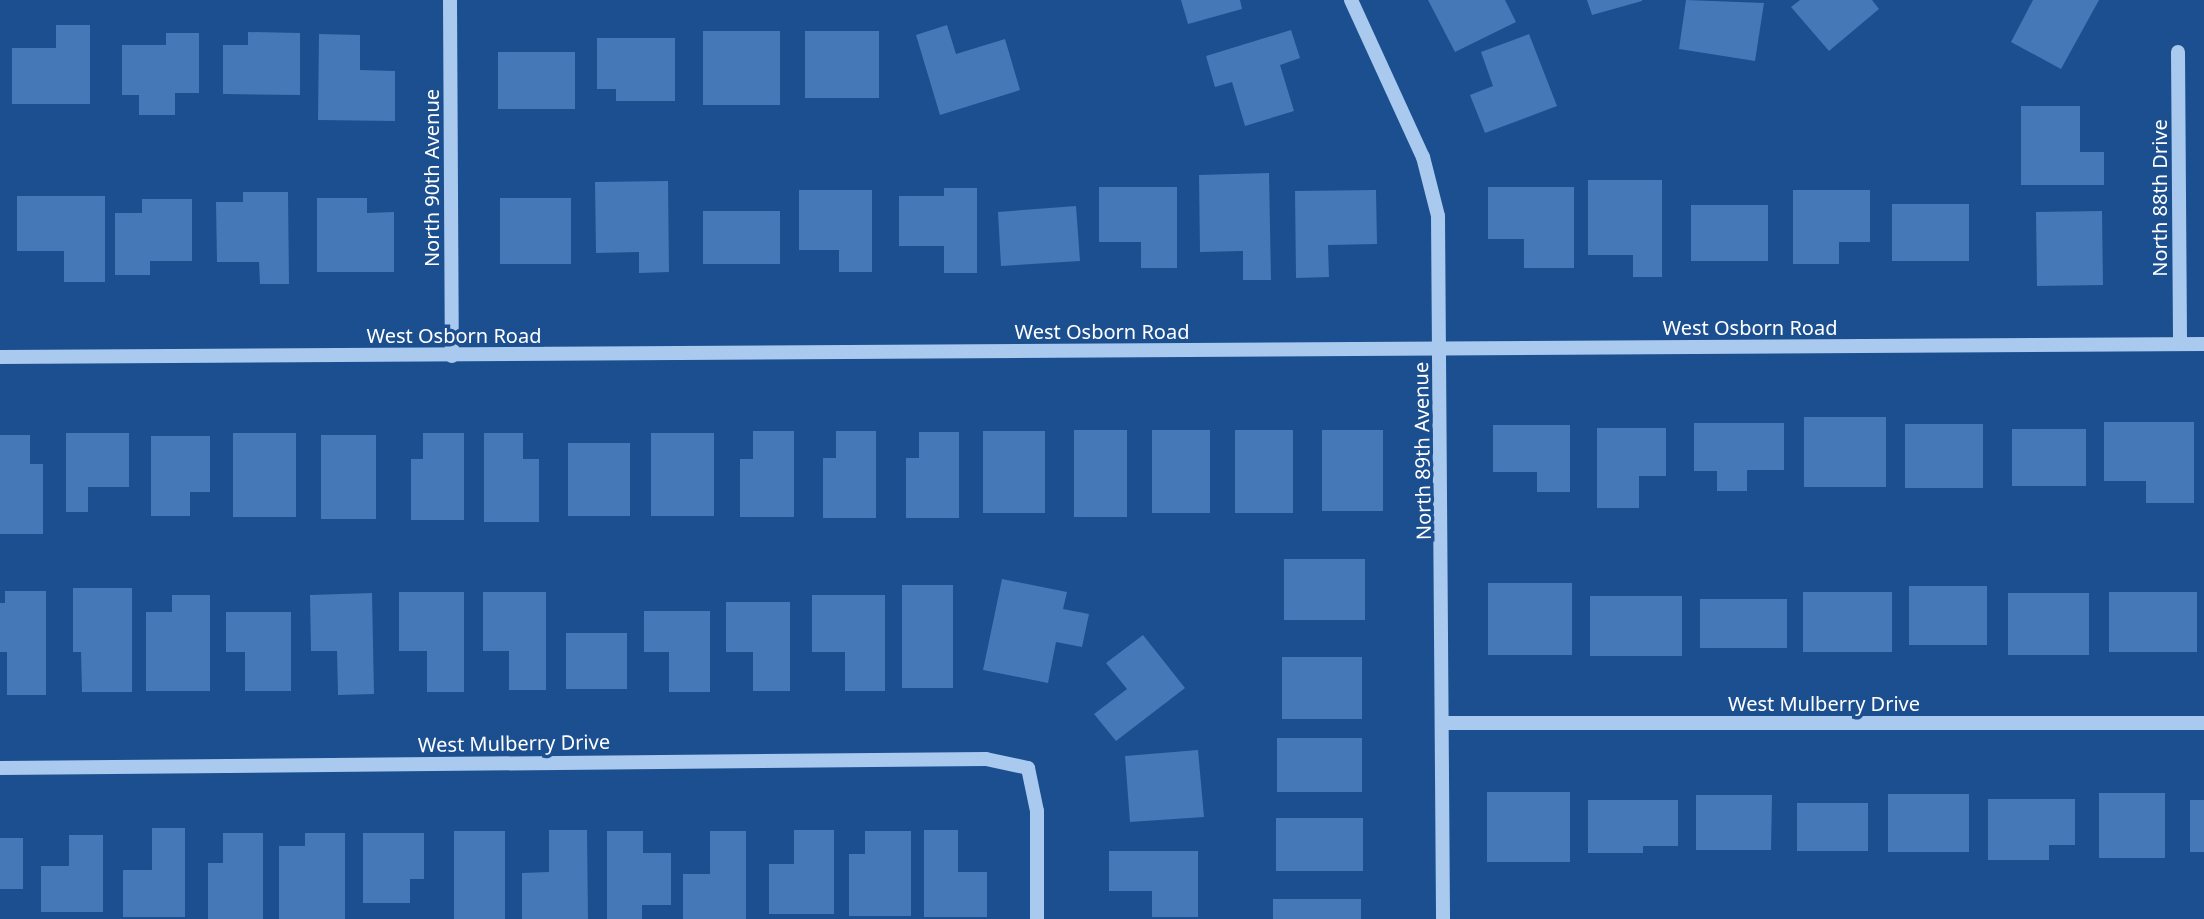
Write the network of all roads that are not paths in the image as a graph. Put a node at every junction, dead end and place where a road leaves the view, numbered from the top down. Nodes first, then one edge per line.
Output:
1 (450, 0) edge
2 (1351, 0) edge
3 (2178, 52) dead end
4 (2180, 344) junction
5 (2204, 344) edge
6 (1440, 349) junction
7 (452, 356) junction
8 (0, 357) edge
9 (1445, 723) junction
10 (2204, 723) edge
11 (0, 768) edge
12 (1037, 919) edge
13 (1443, 919) edge

1 - 7 street, North 90th Avenue
2 - 6 street, North 89th Avenue
3 - 4 street, North 88th Drive
4 - 5 street, West Osborn Road
4 - 6 street, West Osborn Road
6 - 7 street, West Osborn Road
6 - 9 street, North 89th Avenue
7 - 8 street, West Osborn Road
9 - 10 street, West Mulberry Drive
9 - 13 street, North 89th Avenue
11 - 12 street, West Mulberry Drive

